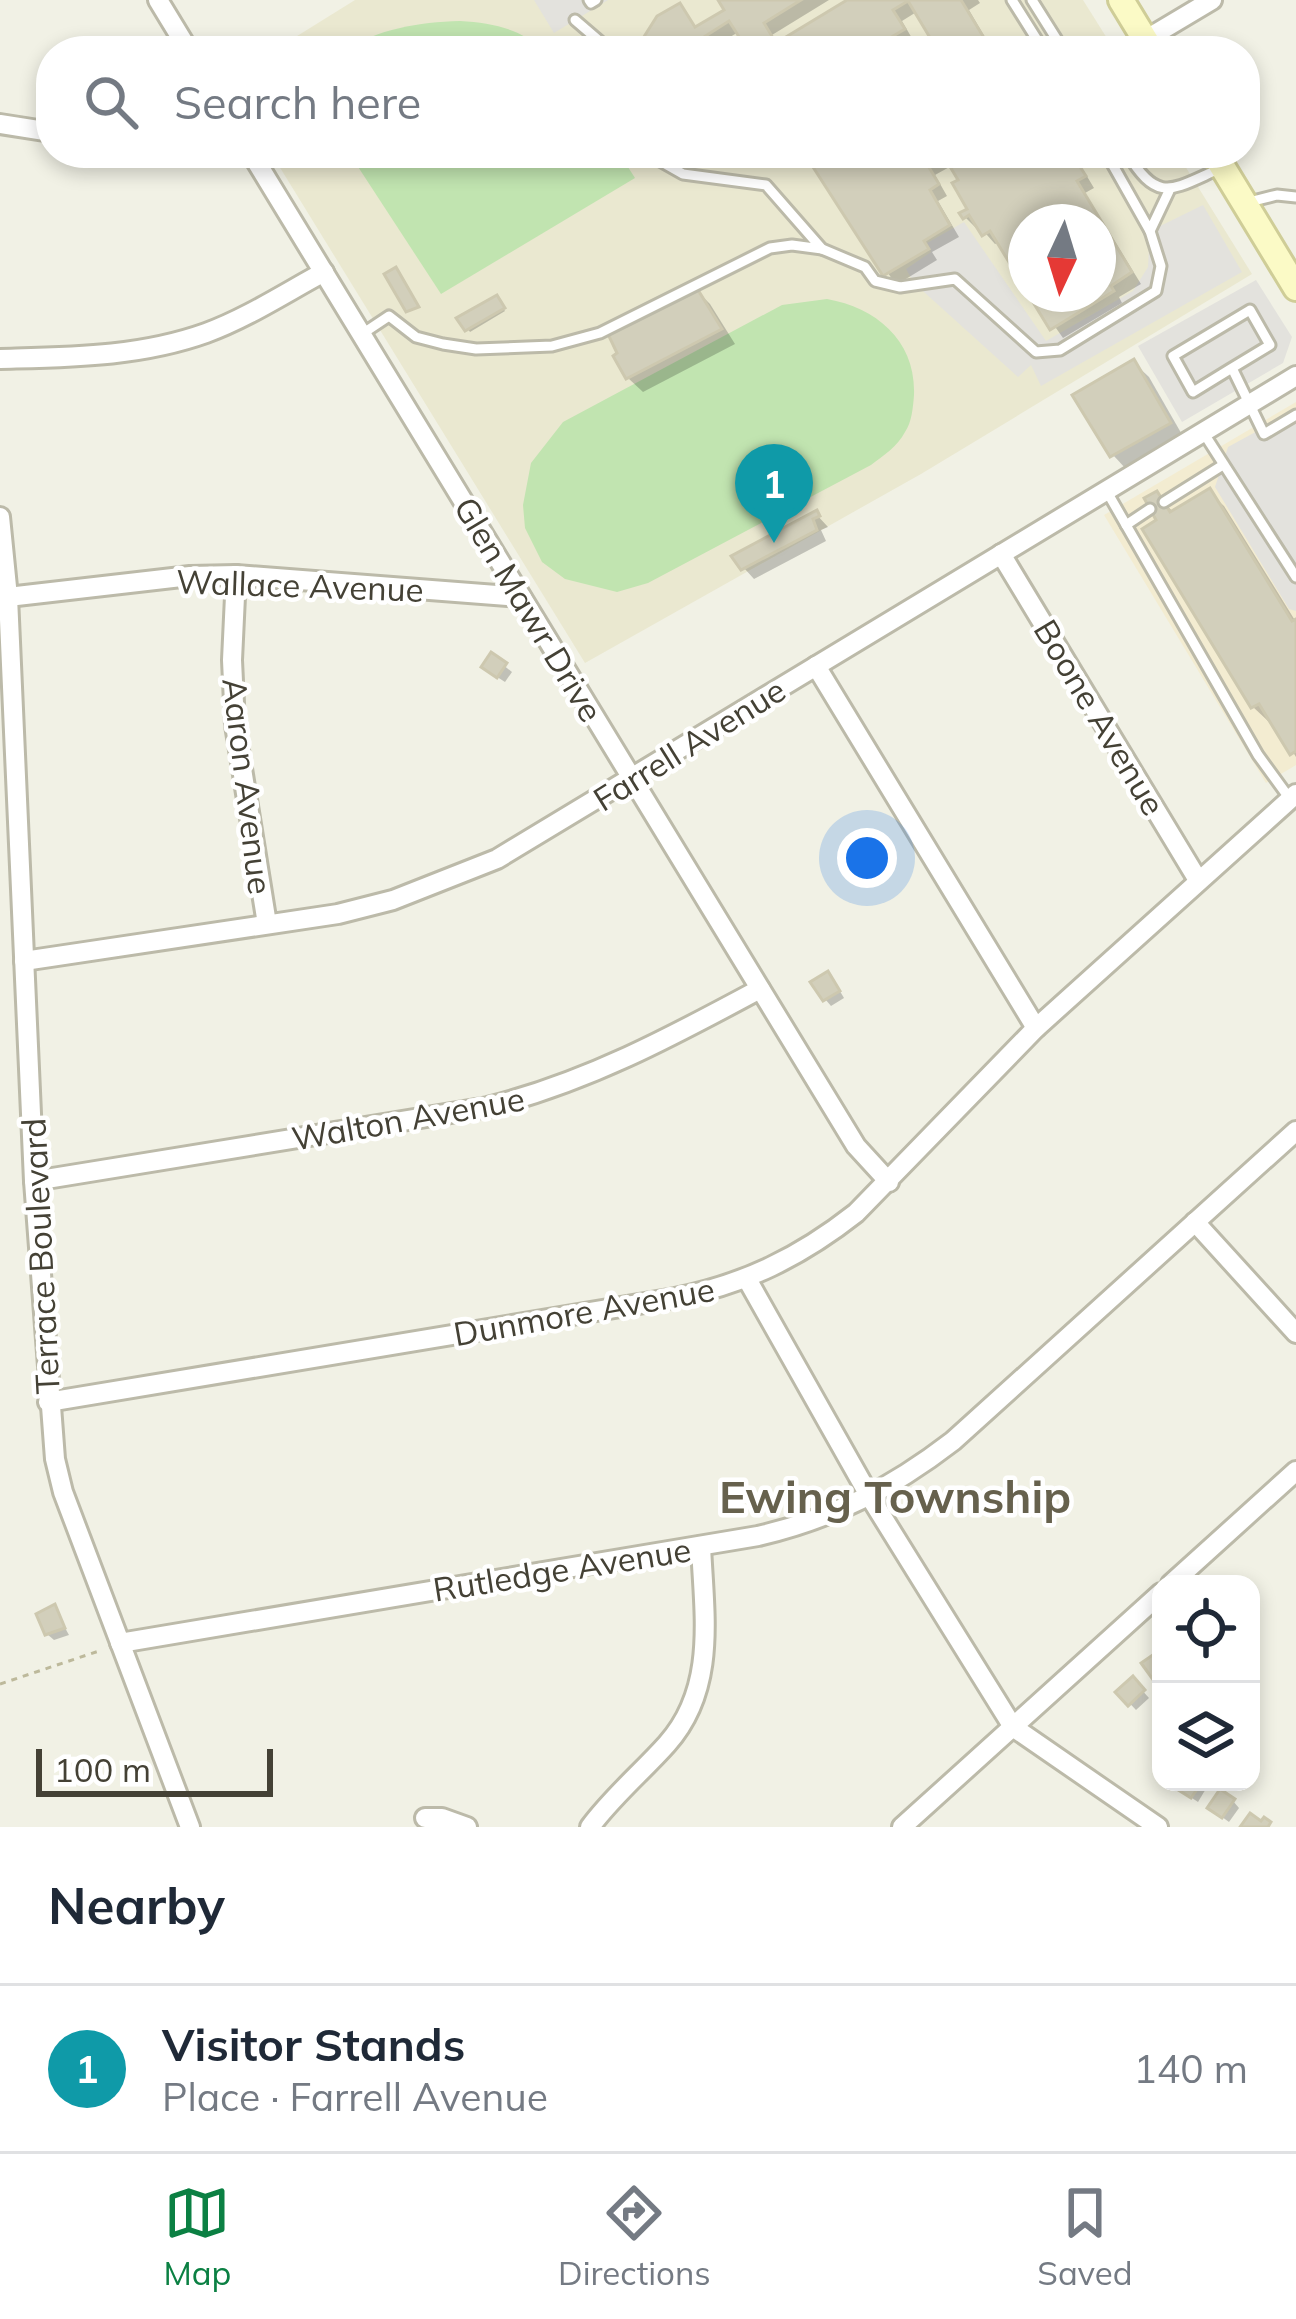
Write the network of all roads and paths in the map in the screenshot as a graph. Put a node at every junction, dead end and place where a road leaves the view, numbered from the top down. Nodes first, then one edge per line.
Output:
1 (158, 0) edge
2 (1012, 0) edge
3 (1032, 0) edge
4 (1121, 0) edge
5 (1212, 0) edge
6 (575, 20) dead end
7 (180, 36) edge
8 (594, 36) edge
9 (1035, 36) edge
10 (1055, 36) edge
11 (1143, 36) edge
12 (1162, 36) edge
13 (0, 124) edge
14 (36, 130) edge
15 (260, 168) edge
16 (672, 168) edge
17 (1115, 168) edge
18 (1138, 168) edge
19 (1205, 168) edge
20 (1223, 168) edge
21 (1121, 177) junction
22 (1153, 187) junction
23 (1169, 191) junction
24 (1293, 196) edge
25 (1245, 203) junction
26 (1150, 231) junction
27 (822, 249) junction
28 (324, 272) junction
29 (1296, 288) edge
30 (362, 334) junction
31 (0, 359) edge
32 (1232, 368) junction
33 (1296, 376) edge
34 (1247, 406) junction
35 (1296, 415) edge
36 (1203, 432) junction
37 (1223, 466) junction
38 (1106, 490) junction
39 (1164, 502) dead end
40 (1150, 509) dead end
41 (0, 517) edge
42 (1126, 525) junction
43 (1001, 554) junction
44 (236, 575) junction
45 (1296, 578) edge
46 (8, 597) junction
47 (521, 597) junction
48 (816, 666) junction
49 (632, 778) junction
50 (1293, 796) edge
51 (1198, 880) junction
52 (267, 924) junction
53 (24, 961) junction
54 (760, 989) junction
55 (1036, 1028) junction
56 (1296, 1131) edge
57 (34, 1181) junction
58 (889, 1182) junction
59 (1195, 1222) junction
60 (747, 1280) junction
61 (1296, 1333) edge
62 (48, 1402) junction
63 (1296, 1471) edge
64 (870, 1496) junction
65 (701, 1546) junction
66 (1181, 1575) edge
67 (1152, 1601) edge
68 (120, 1643) junction
69 (0, 1684) edge
70 (1012, 1727) junction
71 (425, 1818) dead end
72 (190, 1827) edge
73 (467, 1827) edge
74 (590, 1827) edge
75 (902, 1827) edge
76 (1158, 1827) edge

1 - 7 street
2 - 9 lane
3 - 10 lane
4 - 11 main road
5 - 12 street
6 - 8 lane
13 - 14 street
15 - 28 street, Glen Mawr Drive
16 - 27 lane
17 - 21 lane
18 - 22 lane
19 - 23 lane
20 - 25 main road
21 - 22 lane
21 - 26 lane
22 - 23 lane
23 - 26 lane
24 - 25 lane
25 - 29 main road
26 - 27 lane
27 - 30 lane
28 - 30 street, Glen Mawr Drive
28 - 31 street
30 - 47 street, Glen Mawr Drive
32 - 32 lane
32 - 34 lane
33 - 34 street, Farrell Avenue
34 - 35 lane
34 - 36 street, Farrell Avenue
36 - 37 lane
36 - 38 street, Farrell Avenue
37 - 39 lane
37 - 45 lane
38 - 42 lane
38 - 43 street, Farrell Avenue
40 - 42 lane
41 - 46 street, Terrace Boulevard
42 - 50 lane
43 - 48 street, Farrell Avenue
43 - 51 street, Boone Avenue
44 - 46 street, Wallace Avenue
44 - 47 street, Wallace Avenue
44 - 52 street, Aaron Avenue
46 - 53 street, Terrace Boulevard
47 - 49 street, Glen Mawr Drive
48 - 49 street, Farrell Avenue
48 - 55 street
49 - 52 street, Farrell Avenue
49 - 54 street, Glen Mawr Drive
50 - 51 street, Dunmore Avenue
51 - 55 street, Dunmore Avenue
52 - 53 street, Farrell Avenue
53 - 57 street, Terrace Boulevard
54 - 57 street, Walton Avenue
54 - 58 street, Glen Mawr Drive
55 - 58 street, Dunmore Avenue
56 - 59 street, Rutledge Avenue
57 - 62 street, Terrace Boulevard
58 - 60 street, Dunmore Avenue
59 - 61 street
59 - 64 street, Rutledge Avenue
60 - 62 street, Dunmore Avenue
60 - 64 street
62 - 68 street, Terrace Boulevard
63 - 66 street
64 - 65 street, Rutledge Avenue
64 - 70 street
65 - 68 street, Rutledge Avenue
65 - 74 street
67 - 70 street
68 - 69 path
68 - 72 street, Terrace Boulevard
70 - 75 street
70 - 76 street
71 - 73 street

